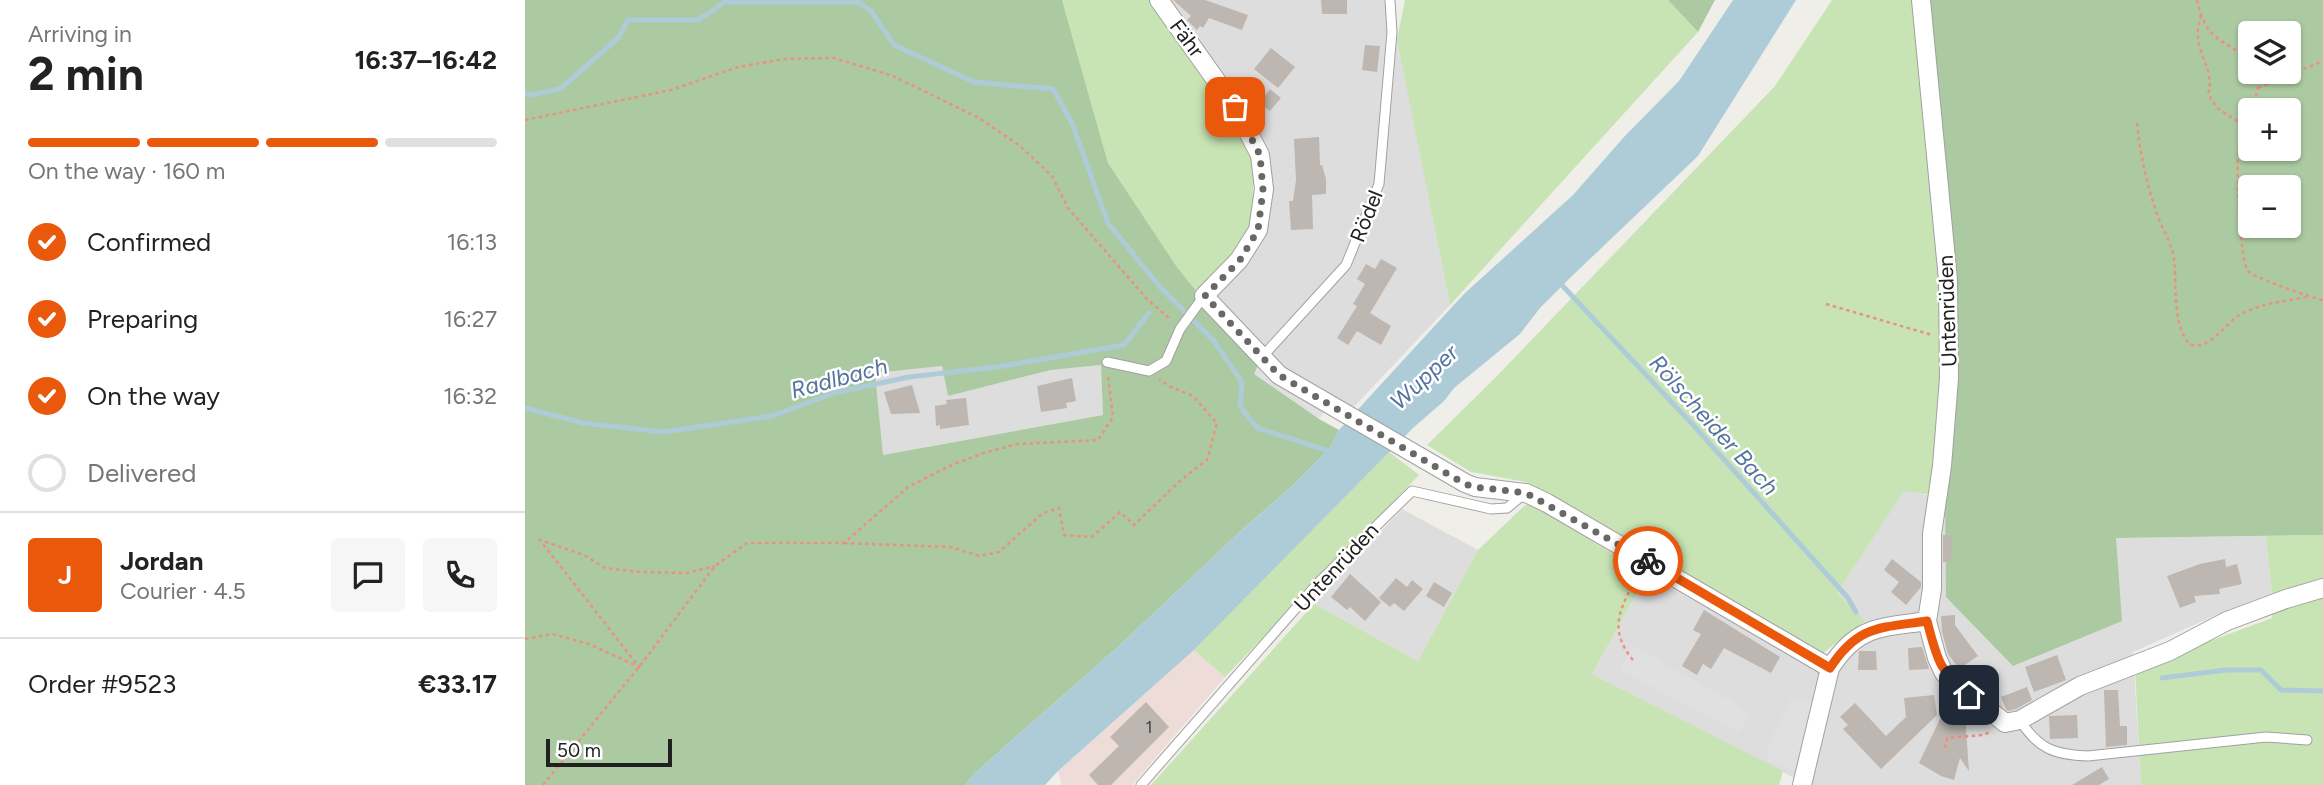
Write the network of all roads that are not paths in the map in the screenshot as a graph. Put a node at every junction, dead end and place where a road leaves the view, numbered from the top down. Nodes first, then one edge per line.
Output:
1 (1159, 0) edge
2 (1390, 0) edge
3 (1921, 0) edge
4 (1199, 302) junction
5 (1262, 357) junction
6 (1107, 362) road end
7 (1526, 493) junction
8 (2323, 588) edge
9 (1927, 621) junction
10 (1830, 668) junction
11 (2013, 721) junction
12 (2307, 740) dead end
13 (1141, 785) edge
14 (1802, 785) edge

1 - 4 street, Fähr
2 - 5 lane, Rödel
3 - 9 street, Untenrüden
4 - 5 street
4 - 6 lane, Fähr
5 - 7 street
7 - 10 street
7 - 13 lane, Untenrüden
8 - 11 street
9 - 10 street
9 - 11 street, Untenrüden
10 - 14 street
11 - 12 lane

